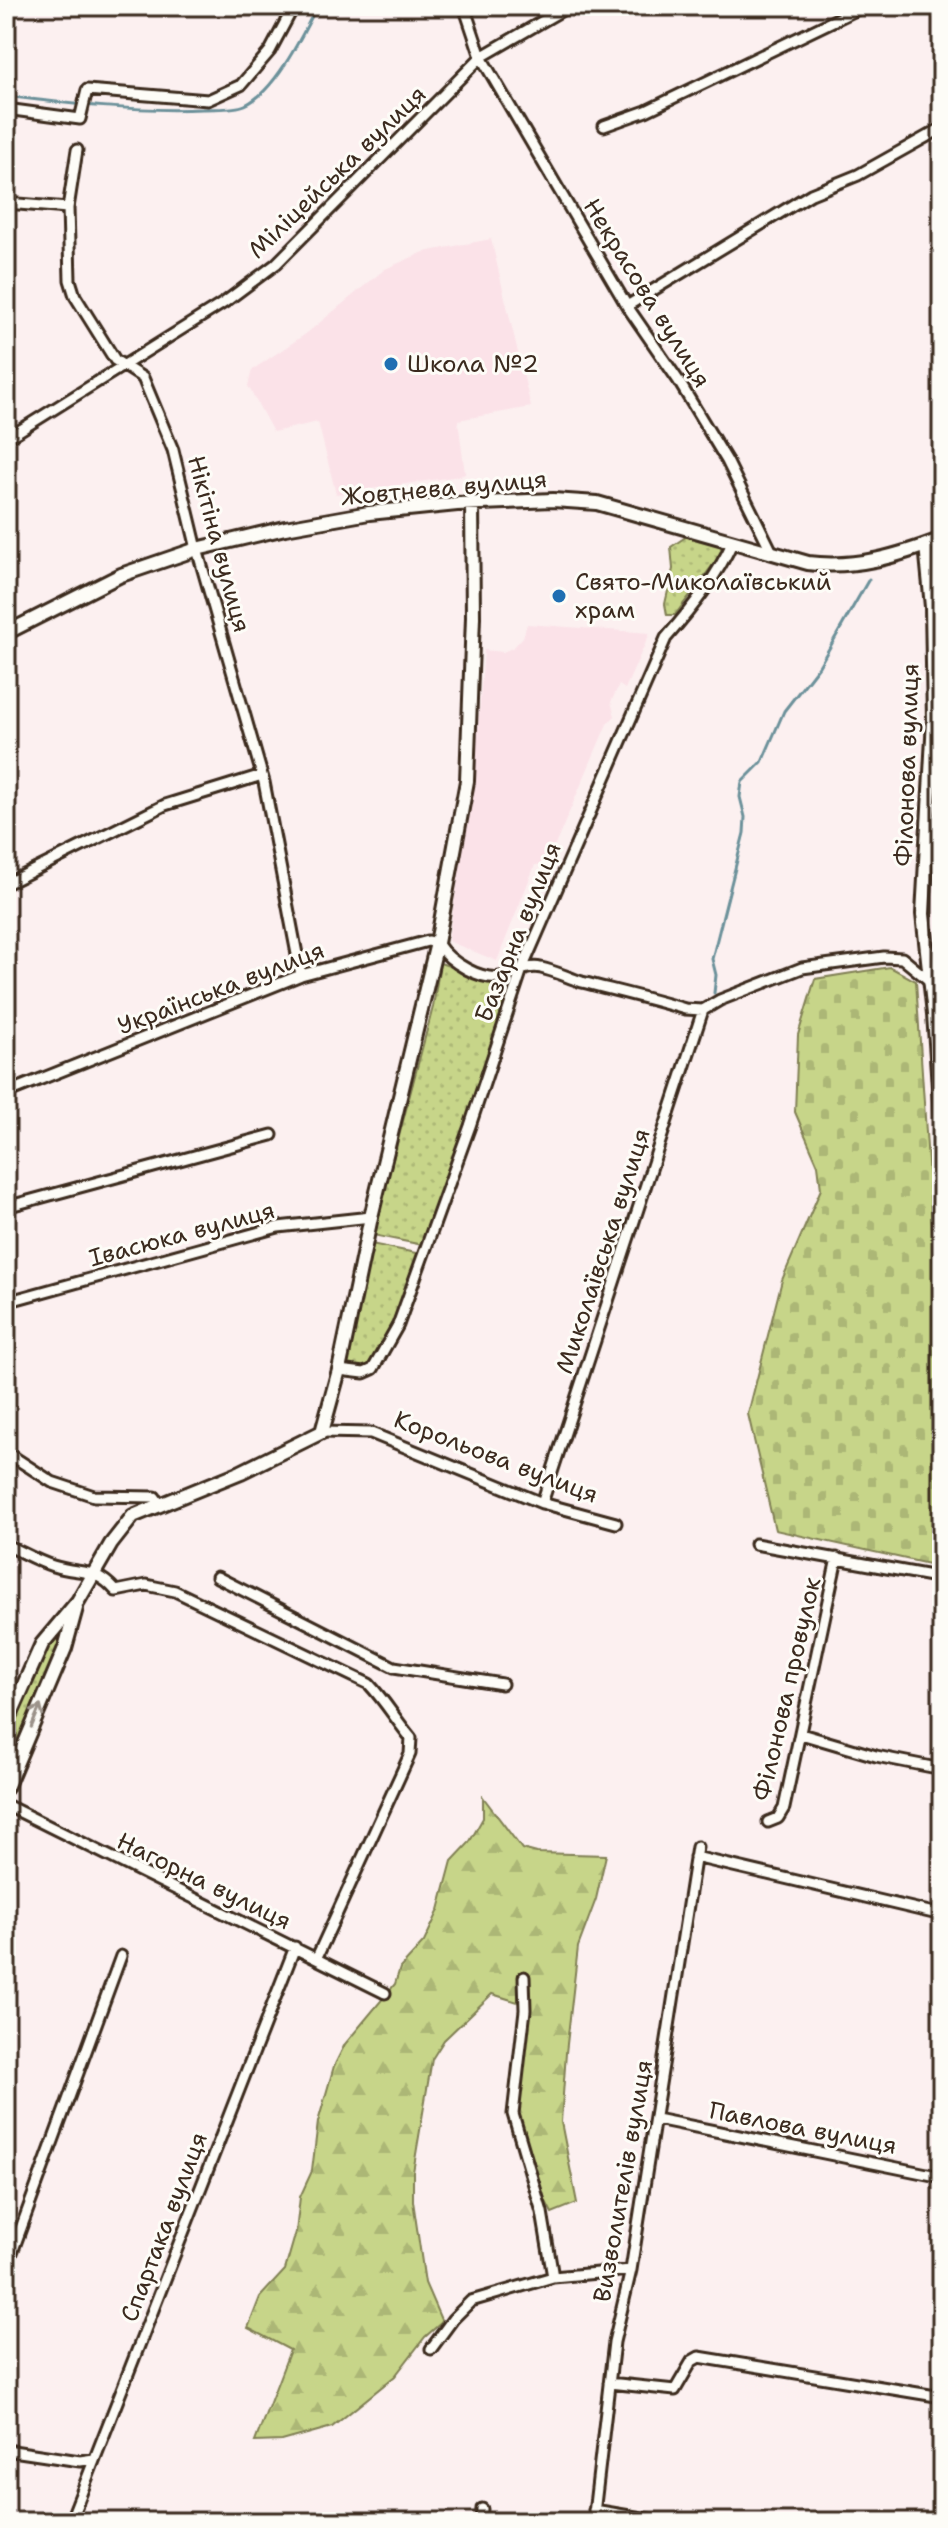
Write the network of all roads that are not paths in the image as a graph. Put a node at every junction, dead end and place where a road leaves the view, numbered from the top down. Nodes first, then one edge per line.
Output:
1 (294, 6) edge
2 (464, 6) edge
3 (569, 6) edge
4 (864, 6) edge
5 (481, 57) junction
6 (6, 109) edge
7 (604, 126) dead end
8 (942, 128) edge
9 (77, 150) dead end
10 (6, 203) edge
11 (68, 208) junction
12 (627, 306) junction
13 (126, 365) junction
14 (6, 439) edge
15 (472, 503) junction
16 (942, 539) edge
17 (733, 541) junction
18 (926, 545) junction
19 (197, 549) junction
20 (772, 552) junction
21 (6, 633) edge
22 (262, 775) junction
23 (6, 884) edge
24 (437, 943) junction
25 (522, 969) junction
26 (301, 975) junction
27 (929, 979) junction
28 (942, 991) edge
29 (703, 1010) junction
30 (6, 1093) edge
31 (942, 1130) edge
32 (272, 1135) dead end
33 (6, 1207) edge
34 (371, 1217) junction
35 (6, 1302) edge
36 (339, 1370) junction
37 (322, 1432) junction
38 (6, 1452) edge
39 (542, 1503) junction
40 (160, 1504) junction
41 (616, 1523) dead end
42 (755, 1544) dead end
43 (6, 1545) edge
44 (837, 1558) junction
45 (94, 1572) junction
46 (217, 1577) dead end
47 (942, 1578) edge
48 (78, 1601) junction
49 (502, 1684) dead end
50 (6, 1725) edge
51 (801, 1734) junction
52 (942, 1769) edge
53 (6, 1788) edge
54 (6, 1805) edge
55 (768, 1822) dead end
56 (942, 1915) edge
57 (295, 1947) junction
58 (121, 1956) dead end
59 (317, 1957) junction
60 (524, 1977) dead end
61 (385, 1993) dead end
62 (656, 2119) junction
63 (942, 2177) edge
64 (6, 2269) edge
65 (631, 2270) junction
66 (553, 2277) junction
67 (431, 2349) dead end
68 (609, 2383) junction
69 (942, 2397) edge
70 (6, 2450) edge
71 (94, 2459) junction
72 (482, 2509) dead end
73 (594, 2510) junction
74 (70, 2522) edge
75 (481, 2522) edge
76 (593, 2522) edge
77 (666, 2522) edge

1 - 6 street
2 - 5 street, Некрасова вулиця
3 - 5 street, Міліцейська вулиця
4 - 7 street
5 - 12 street, Некрасова вулиця
5 - 13 street, Міліцейська вулиця
8 - 12 street
9 - 11 street, Нікітіна вулиця
10 - 11 street
11 - 13 street, Нікітіна вулиця
12 - 20 street, Некрасова вулиця
13 - 14 street, Міліцейська вулиця
13 - 19 street, Нікітіна вулиця
15 - 17 main road, Жовтнева вулиця
15 - 19 main road, Жовтнева вулиця
15 - 24 main road
16 - 18 main road, Жовтнева вулиця
17 - 20 main road, Жовтнева вулиця
17 - 25 street, Базарна вулиця
18 - 20 main road, Жовтнева вулиця
18 - 27 main road, Філонова вулиця
19 - 21 main road, Жовтнева вулиця
19 - 22 street, Нікітіна вулиця
22 - 23 street
22 - 26 street, Нікітіна вулиця
24 - 25 street
24 - 26 street, Українська вулиця
24 - 34 main road
25 - 29 street
25 - 36 street, Базарна вулиця
26 - 30 street, Українська вулиця
27 - 28 street
27 - 29 street
27 - 31 main road, Філонова вулиця
29 - 39 street, Миколаївська вулиця
32 - 33 street
34 - 35 street, Івасюка вулиця
34 - 36 main road
36 - 37 main road
37 - 39 street, Корольова вулиця
37 - 40 main road, Корольова вулиця
38 - 40 street
39 - 41 street, Корольова вулиця
40 - 45 main road, Корольова вулиця
42 - 44 street
43 - 45 street
44 - 47 street
44 - 51 street, Філонова провулок
45 - 48 main road, Корольова вулиця
45 - 59 street
46 - 49 street
48 - 50 main road
53 -> 48 main road
51 - 52 street
51 - 55 street, Філонова провулок
54 - 57 street, Нагорна вулиця
56 - 62 street, Визволителів вулиця
57 - 59 street, Нагорна вулиця
57 - 71 street, Спартака вулиця
58 - 64 street
59 - 61 street, Нагорна вулиця
60 - 66 street
62 - 63 street, Павлова вулиця
62 - 65 street, Визволителів вулиця
65 - 66 street
65 - 68 street, Визволителів вулиця
66 - 67 street
68 - 69 street
68 - 73 street, Визволителів вулиця
70 - 71 street
71 - 74 street, Спартака вулиця
72 - 75 street
73 - 76 street, Визволителів вулиця
73 - 77 street

